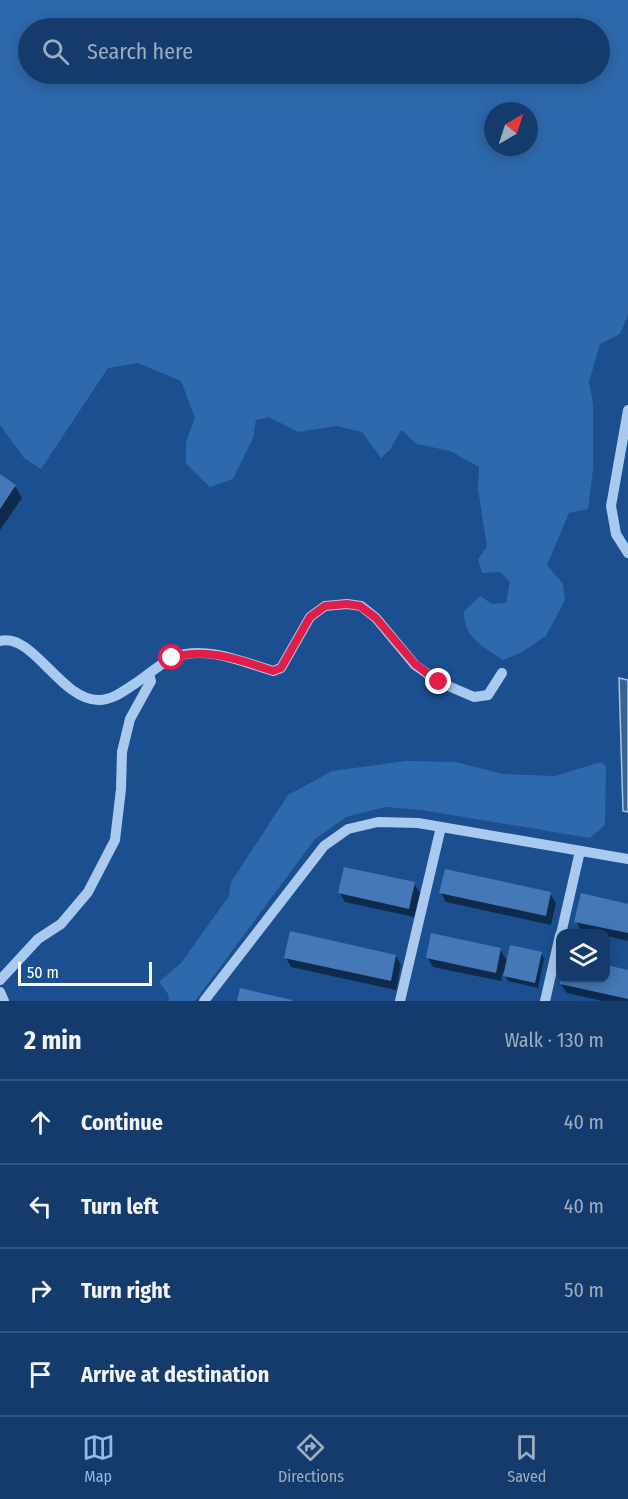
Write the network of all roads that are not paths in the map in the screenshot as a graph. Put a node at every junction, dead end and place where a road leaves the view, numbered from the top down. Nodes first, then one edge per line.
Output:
1 (628, 410) edge
2 (628, 553) edge
3 (0, 641) edge
4 (502, 673) dead end
5 (149, 674) junction
6 (441, 827) junction
7 (580, 851) junction
8 (628, 859) edge
9 (562, 929) edge
10 (556, 955) edge
11 (0, 980) edge
12 (0, 992) edge
13 (4, 1001) edge
14 (204, 1001) edge
15 (400, 1001) edge
16 (545, 1001) edge

1 - 2 street
3 - 5 street
4 - 5 street
5 - 11 street
6 - 7 street
6 - 14 street
6 - 15 street
7 - 8 street
7 - 9 street
10 - 16 street
12 - 13 street

